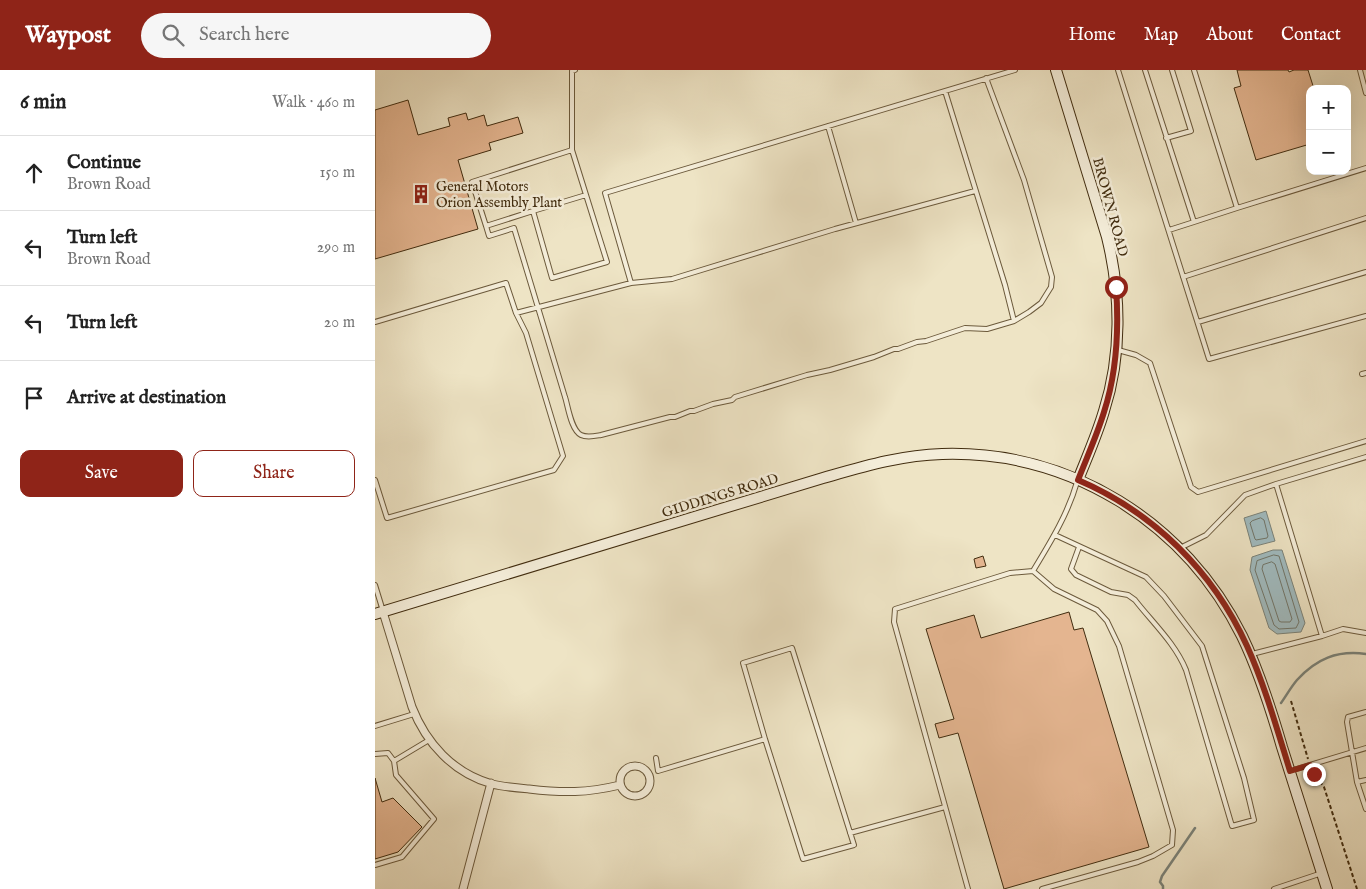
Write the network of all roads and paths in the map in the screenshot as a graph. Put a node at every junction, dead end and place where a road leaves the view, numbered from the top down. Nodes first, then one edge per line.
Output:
1 (575, 70) edge
2 (1015, 70) edge
3 (1056, 70) edge
4 (1118, 70) edge
5 (1145, 70) edge
6 (1172, 70) edge
7 (1193, 70) edge
8 (1360, 70) edge
9 (987, 78) junction
10 (945, 91) junction
11 (1366, 93) edge
12 (829, 126) junction
13 (1166, 138) junction
14 (572, 150) junction
15 (1366, 168) edge
16 (975, 191) junction
17 (586, 195) junction
18 (1237, 208) junction
19 (533, 211) junction
20 (1366, 218) edge
21 (1194, 222) junction
22 (856, 223) junction
23 (486, 226) junction
24 (1169, 230) junction
25 (1366, 272) edge
26 (1183, 277) junction
27 (631, 283) junction
28 (538, 307) junction
29 (515, 313) junction
30 (1366, 316) edge
31 (1014, 321) junction
32 (375, 322) edge
33 (1197, 322) junction
34 (1116, 349) junction
35 (1366, 441) edge
36 (1366, 457) edge
37 (375, 480) edge
38 (1078, 480) junction
39 (1276, 484) junction
40 (1055, 535) junction
41 (1079, 547) junction
42 (1180, 548) junction
43 (1033, 571) junction
44 (375, 585) edge
45 (379, 613) edge
46 (1366, 633) edge
47 (1322, 636) junction
48 (1251, 655) junction
49 (1291, 701) dead end
50 (1366, 712) edge
51 (414, 714) junction
52 (375, 726) edge
53 (429, 740) junction
54 (765, 740) junction
55 (1366, 748) edge
56 (1353, 752) junction
57 (375, 754) edge
58 (656, 758) dead end
59 (394, 761) junction
60 (1310, 765) junction
61 (1290, 771) junction
62 (1366, 780) edge
63 (1357, 782) junction
64 (491, 783) junction
65 (620, 785) junction
66 (945, 807) junction
67 (1366, 809) edge
68 (850, 833) junction
69 (375, 865) edge
70 (1322, 873) junction
71 (463, 889) edge
72 (968, 889) edge
73 (1042, 889) edge
74 (1274, 889) edge
75 (1327, 889) edge
76 (1357, 889) edge

1 - 14 lane
2 - 9 lane
3 - 34 main road, BROWN ROAD
4 - 24 lane
5 - 13 lane
6 - 13 lane
7 - 18 lane
8 - 11 lane
9 - 10 lane
9 - 31 lane
10 - 12 lane
10 - 16 lane
12 - 22 lane
12 - 27 lane
13 - 21 lane
14 - 17 lane
14 - 23 lane
15 - 18 lane
16 - 22 lane
16 - 31 lane
17 - 19 lane
17 - 19 lane
18 - 21 lane
19 - 23 lane
20 - 26 lane
21 - 24 lane
22 - 27 lane
23 - 28 lane
24 - 26 lane
25 - 33 lane
26 - 33 lane
27 - 28 lane
28 - 29 lane
28 - 31 lane
29 - 32 lane
29 - 37 lane
30 - 33 lane
34 - 35 lane
34 - 38 main road, BROWN ROAD
36 - 39 lane
38 - 40 lane
38 - 42 main road
38 - 45 main road, GIDDINGS ROAD
39 - 42 lane
39 - 47 lane
40 - 41 lane
40 - 43 lane
41 - 41 lane
42 - 48 main road
43 - 66 lane
43 - 73 lane
44 - 45 lane
45 - 51 street
46 - 47 lane
47 - 48 lane
48 - 61 main road
49 - 60 path
50 - 56 lane
51 - 52 lane
51 - 53 street
53 - 59 lane
53 - 64 street
54 - 58 lane
54 - 68 lane
54 - 68 lane
55 - 56 lane
56 - 60 lane
56 - 63 lane
57 - 59 lane
59 - 69 lane
60 - 61 lane
60 - 76 path
61 - 70 main road
62 - 63 lane
63 - 67 lane
64 - 65 street
64 - 71 street
65 - 65 street
66 - 68 lane
66 - 72 lane
70 - 74 lane
70 - 75 main road

